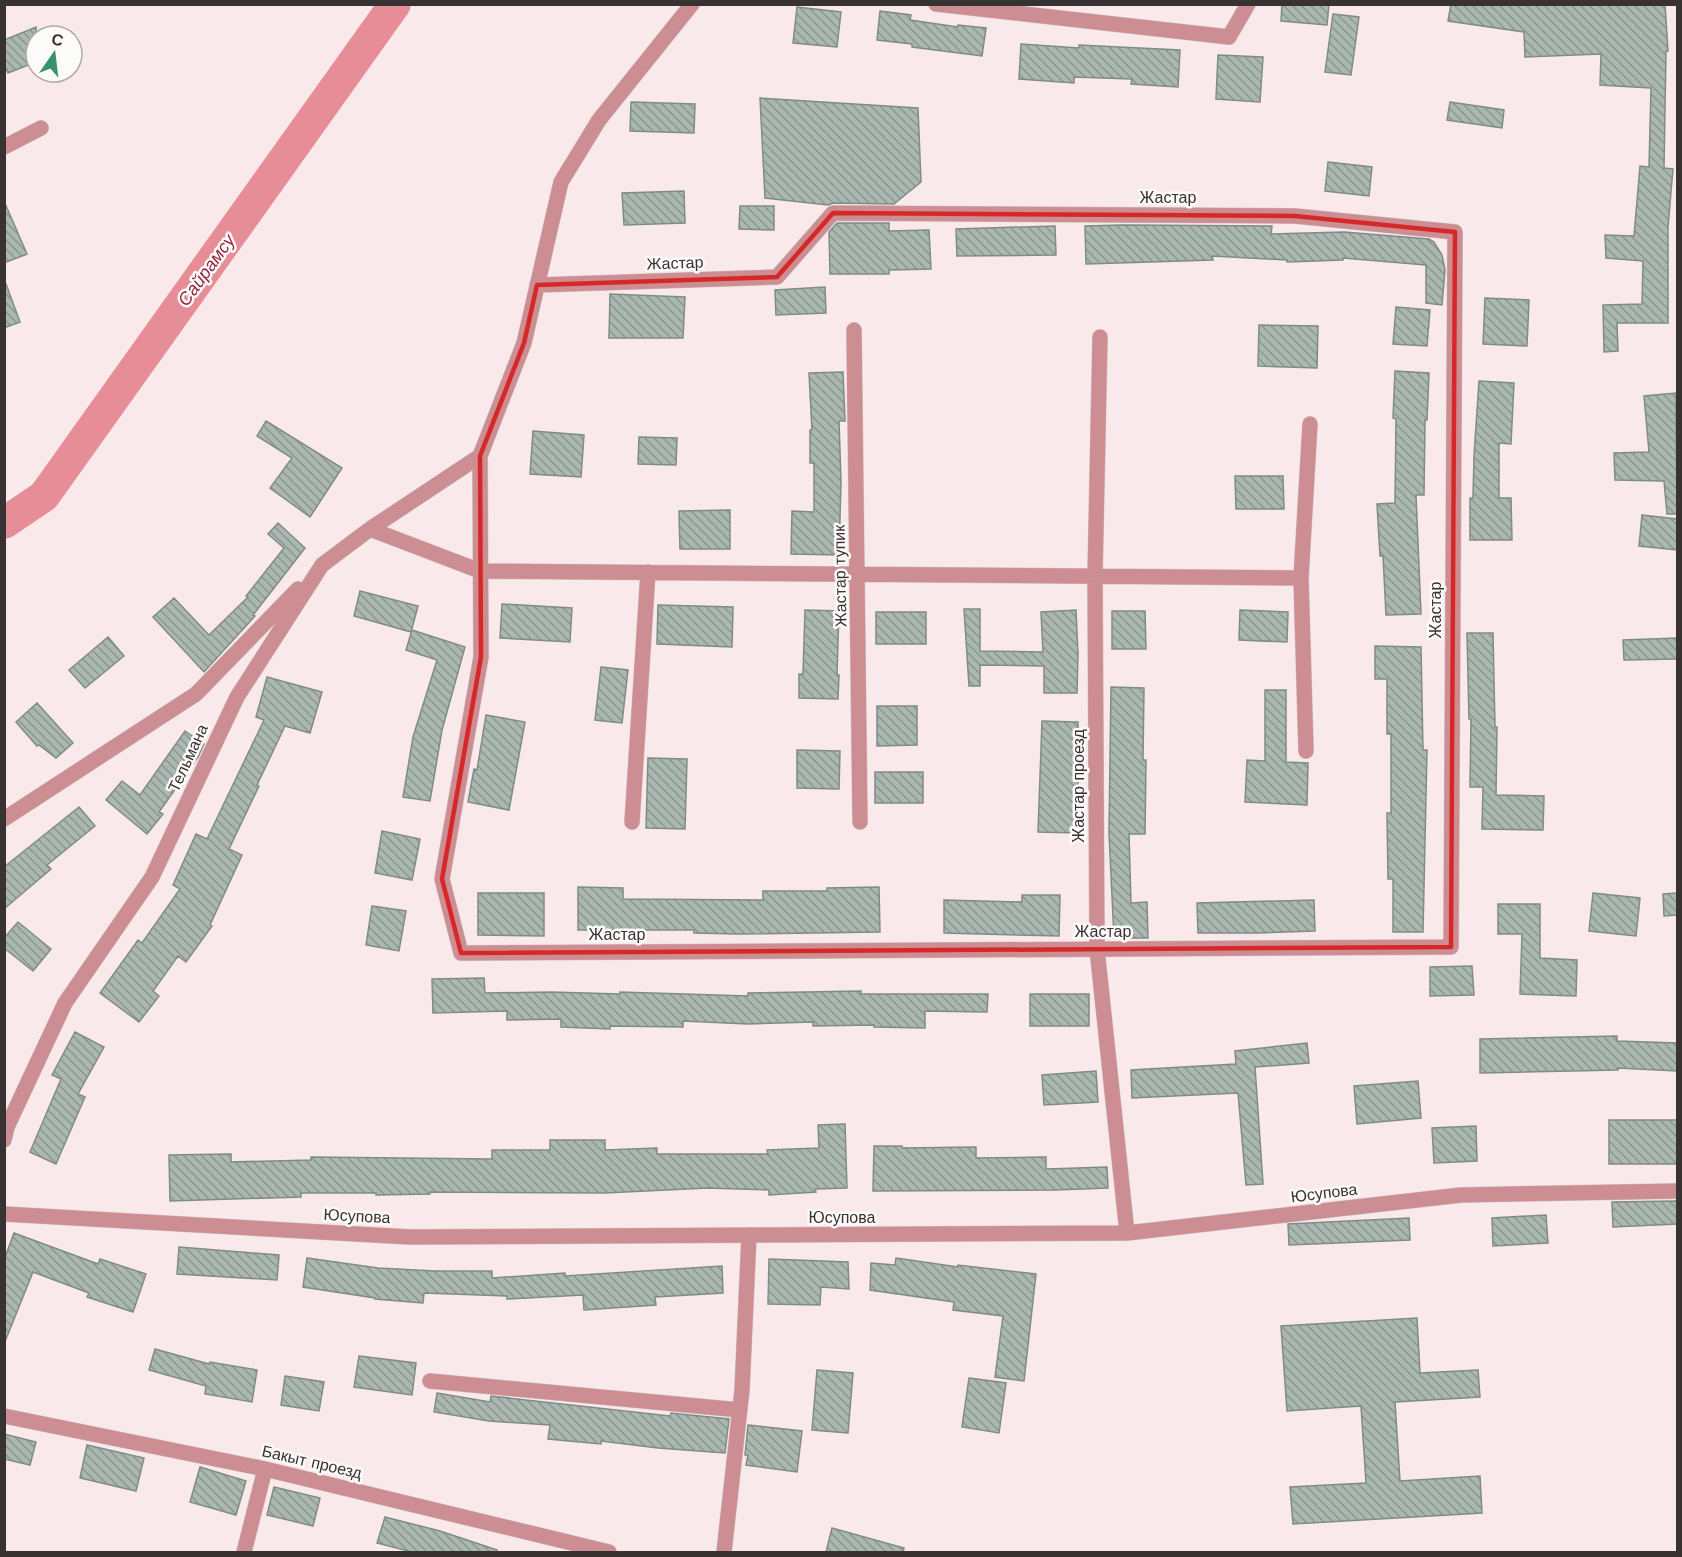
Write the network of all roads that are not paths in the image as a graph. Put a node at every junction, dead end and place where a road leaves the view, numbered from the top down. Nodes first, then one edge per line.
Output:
1 (692, 4) edge
2 (936, 4) edge
3 (1248, 4) edge
4 (41, 128) dead end
5 (4, 147) edge
6 (537, 285) junction
7 (854, 330) dead end
8 (1100, 337) dead end
9 (1310, 424) dead end
10 (480, 456) junction
11 (370, 530) junction
12 (322, 565) junction
13 (480, 571) junction
14 (648, 572) junction
15 (858, 574) junction
16 (1095, 576) junction
17 (1301, 578) junction
18 (1305, 750) dead end
19 (4, 819) edge
20 (632, 822) dead end
21 (861, 822) dead end
22 (1097, 949) junction
23 (4, 1140) edge
24 (1677, 1191) edge
25 (4, 1214) edge
26 (1127, 1233) junction
27 (749, 1236) junction
28 (430, 1381) dead end
29 (740, 1410) junction
30 (4, 1416) edge
31 (265, 1469) junction
32 (243, 1552) edge
33 (609, 1552) edge
34 (724, 1552) edge

1 - 6 street
2 - 3 street
4 - 5 street
6 - 10 street
6 - 22 street, Жастар
7 - 15 street, Жастар тупик
8 - 16 street, Жастар проезд
9 - 17 street
10 - 11 street, Тельмана
10 - 13 street
11 - 12 street, Тельмана
11 - 13 street
12 - 19 street
12 - 23 street, Тельмана
13 - 14 street
13 - 22 street, Жастар
14 - 15 street
14 - 20 street
15 - 16 street
15 - 21 street, Жастар тупик
16 - 17 street
16 - 22 street, Жастар проезд
17 - 18 street
22 - 26 street, Жастар проезд
24 - 26 street, Юсупова
25 - 27 street, Юсупова
26 - 27 street, Юсупова
27 - 29 street
28 - 29 street
29 - 34 street
30 - 31 street, Бакыт проезд
31 - 32 street
31 - 33 street, Бакыт проезд

